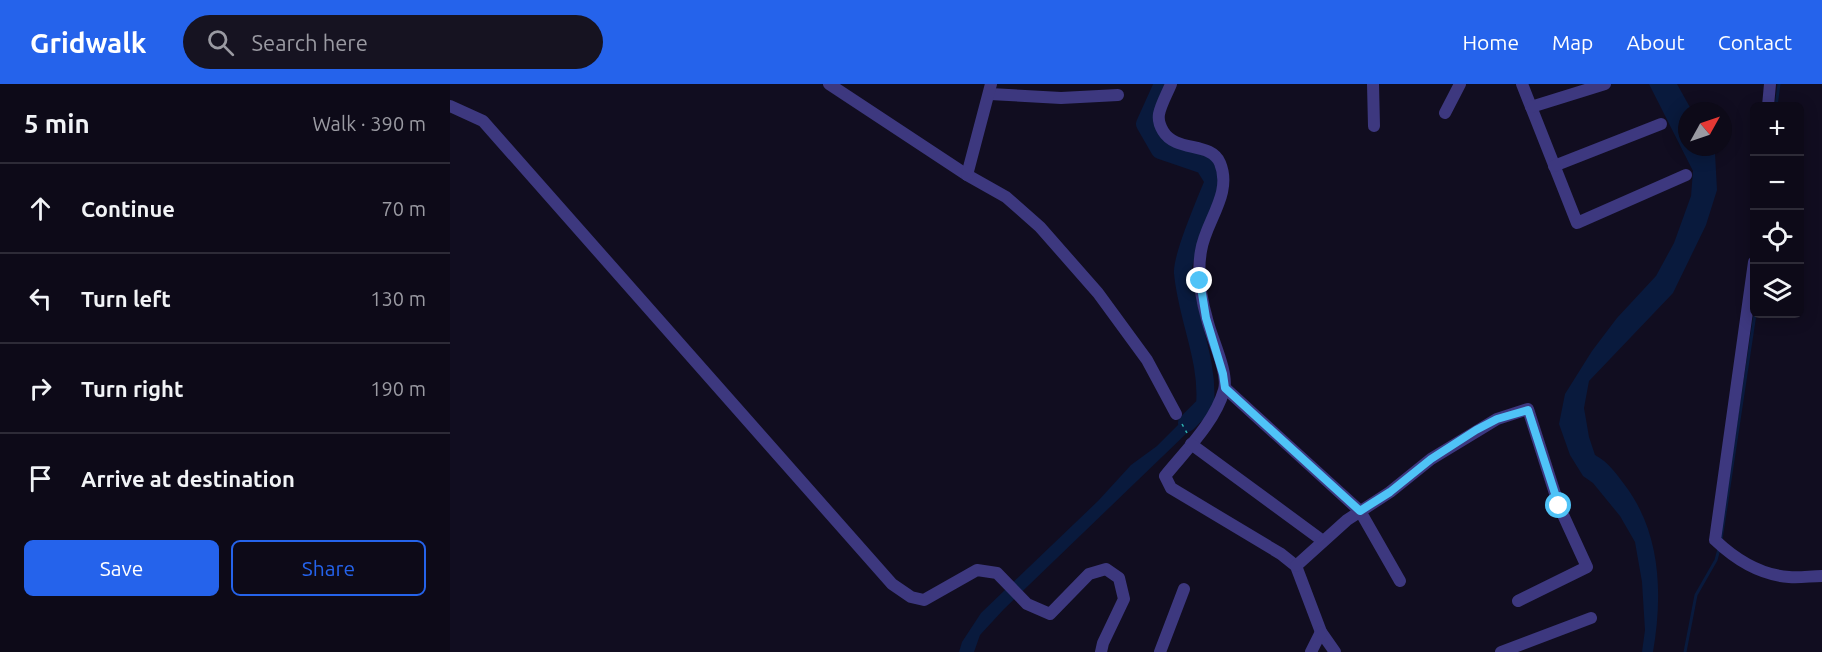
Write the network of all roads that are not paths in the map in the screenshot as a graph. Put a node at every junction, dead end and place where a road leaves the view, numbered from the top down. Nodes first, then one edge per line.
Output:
1 (829, 84) edge
2 (1171, 84) edge
3 (1373, 84) edge
4 (1460, 84) edge
5 (1522, 84) edge
6 (1605, 84) edge
7 (1770, 84) edge
8 (990, 89) edge
9 (1118, 95) dead end
10 (1768, 102) edge
11 (450, 106) edge
12 (1531, 107) junction
13 (1445, 113) dead end
14 (1661, 124) dead end
15 (1374, 126) dead end
16 (1554, 166) junction
17 (967, 175) junction
18 (1686, 176) dead end
19 (1755, 264) edge
20 (1225, 388) junction
21 (1178, 417) road end
22 (1190, 440) junction
23 (1360, 511) junction
24 (1323, 541) junction
25 (1296, 567) junction
26 (1822, 576) edge
27 (1400, 581) dead end
28 (1184, 589) dead end
29 (1518, 601) dead end
30 (1591, 618) dead end
31 (1321, 632) junction
32 (1101, 652) edge
33 (1160, 652) edge
34 (1311, 652) edge
35 (1335, 652) edge
36 (1501, 652) edge

1 - 17 street
2 - 20 street
3 - 15 street
4 - 13 street
5 - 12 street
6 - 12 street
7 - 10 street
8 - 9 street
8 - 17 street
11 - 32 street
12 - 16 street
14 - 16 street
16 - 18 street
17 - 21 street
19 - 26 street
20 - 22 street
20 - 23 street
22 - 24 street
22 - 25 street
23 - 24 street
23 - 27 street
23 - 29 street
24 - 25 street
25 - 31 street
28 - 33 street
30 - 36 street
31 - 34 street
31 - 35 street

